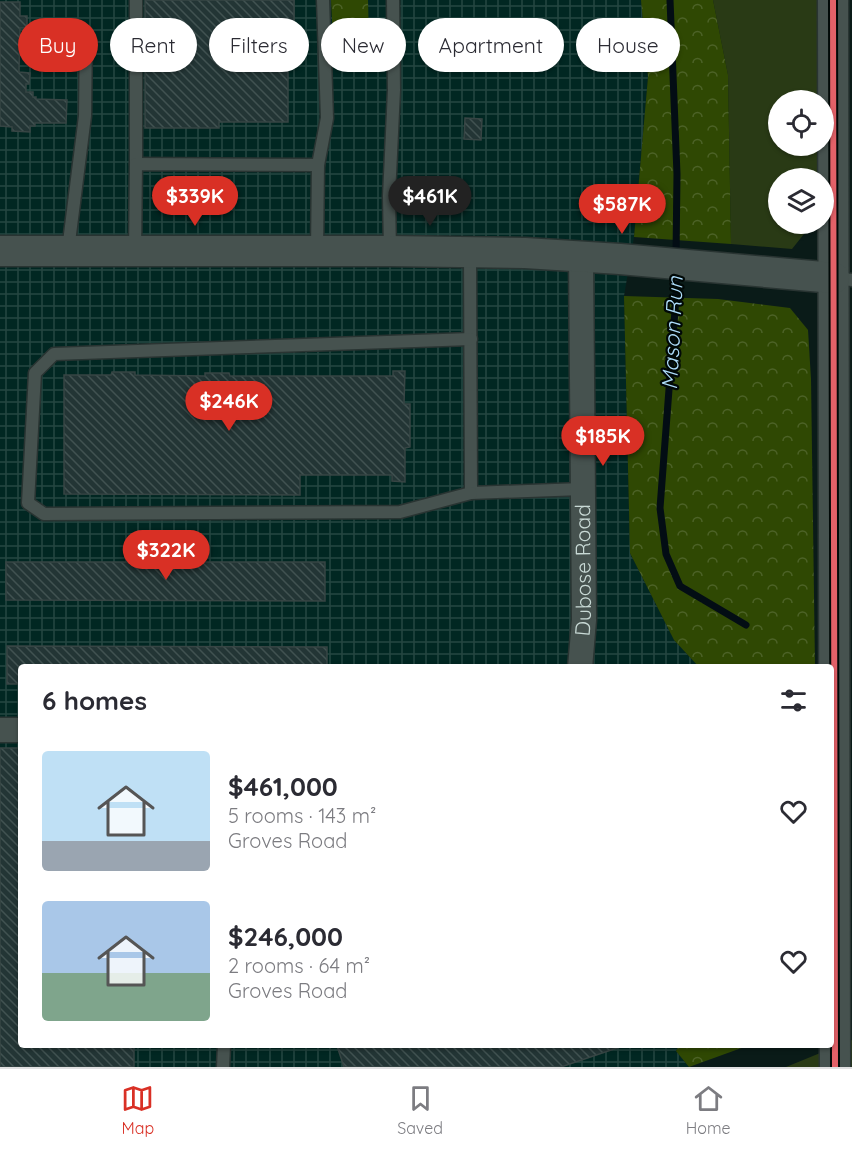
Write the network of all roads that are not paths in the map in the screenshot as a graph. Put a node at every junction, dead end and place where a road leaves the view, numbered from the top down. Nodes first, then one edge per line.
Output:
1 (135, 0) edge
2 (323, 0) edge
3 (393, 0) edge
4 (833, 0) edge
5 (86, 72) edge
6 (136, 164) junction
7 (318, 165) junction
8 (0, 251) edge
9 (68, 251) junction
10 (135, 251) junction
11 (316, 251) junction
12 (390, 251) junction
13 (470, 252) junction
14 (581, 256) junction
15 (843, 279) edge
16 (471, 339) junction
17 (582, 489) junction
18 (471, 493) junction
19 (580, 664) edge
20 (0, 730) edge
21 (18, 730) edge
22 (224, 1048) edge
23 (223, 1067) edge
24 (835, 1067) edge

1 - 6 lane
2 - 7 lane
3 - 12 lane
4 - 15 street
5 - 9 lane
6 - 7 lane
6 - 10 lane
7 - 11 lane
8 - 9 street
9 - 10 street
10 - 11 street
11 - 12 street
12 - 13 street
13 - 14 street
13 - 16 lane
14 - 15 street
14 - 17 street, Dubose Road
15 - 24 street
16 - 18 lane
16 - 18 lane
17 - 18 lane
17 - 19 street, Dubose Road
20 - 21 street
22 - 23 lane

